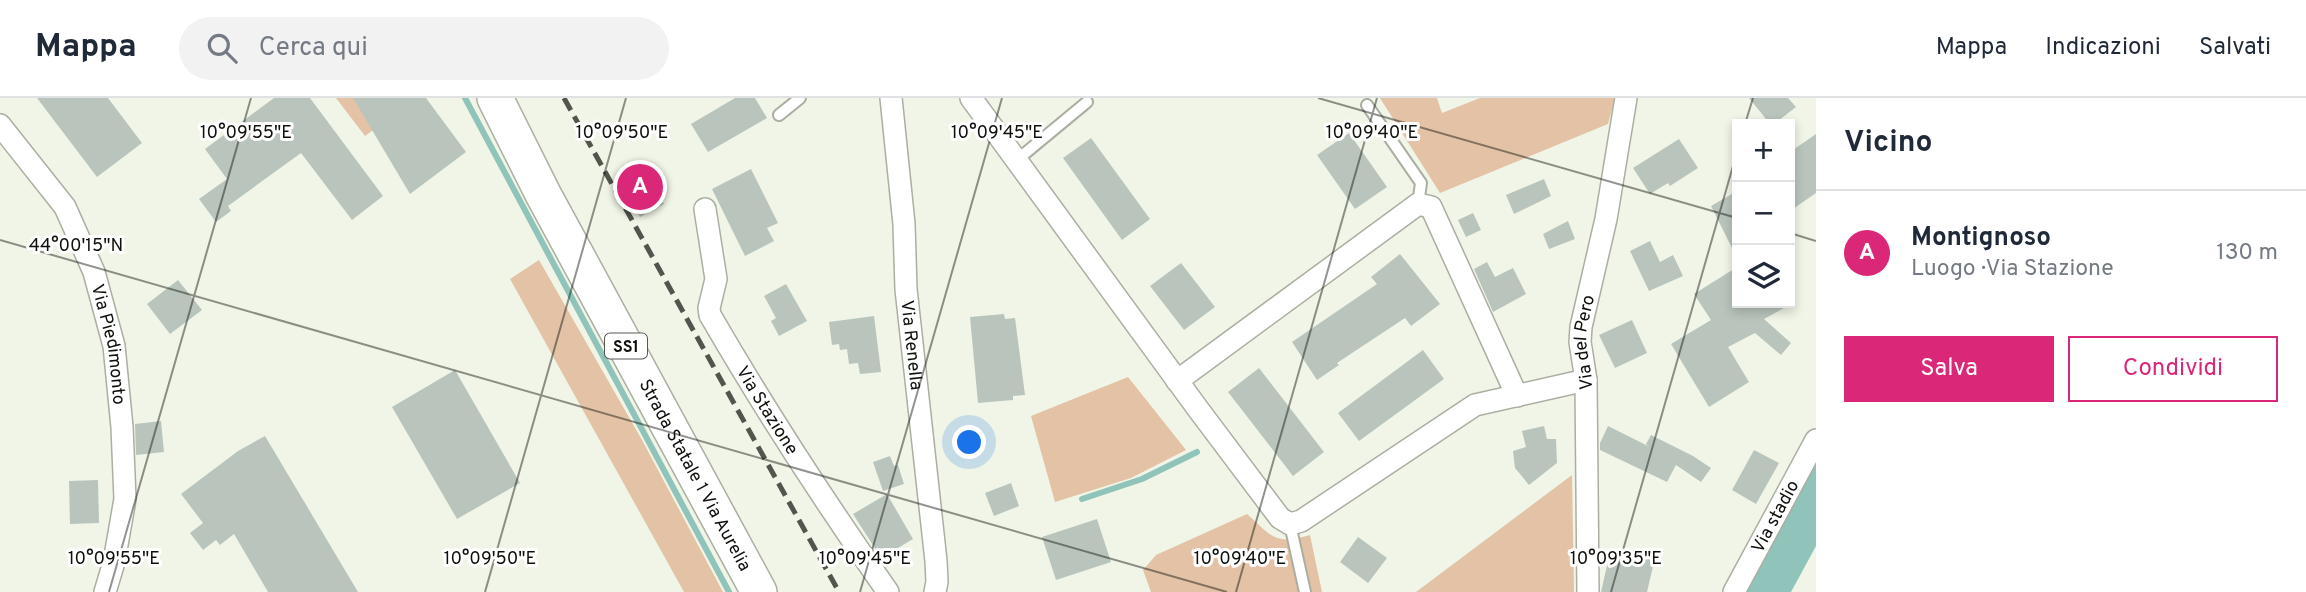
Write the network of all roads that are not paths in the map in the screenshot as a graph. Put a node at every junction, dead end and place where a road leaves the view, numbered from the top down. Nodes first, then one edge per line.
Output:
1 (495, 98) edge
2 (800, 98) edge
3 (891, 98) edge
4 (971, 98) edge
5 (1626, 98) edge
6 (1087, 102) dead end
7 (1367, 105) dead end
8 (779, 116) dead end
9 (0, 125) edge
10 (1017, 160) junction
11 (1418, 204) junction
12 (705, 209) dead end
13 (1586, 380) junction
14 (1177, 381) junction
15 (1517, 396) junction
16 (1816, 440) edge
17 (1290, 524) junction
18 (105, 592) edge
19 (760, 592) edge
20 (888, 592) edge
21 (935, 592) edge
22 (1305, 592) edge
23 (1588, 592) edge
24 (1734, 592) edge

1 - 19 main road, Strada Statale 1 Via Aurelia / SS1
2 - 8 lane
3 - 21 street, Via Renella
4 - 10 street
5 - 13 street, Via del Pero
6 - 10 lane
7 - 11 lane
9 - 18 street, Via Piedimonto
10 - 14 street
11 - 14 street
11 - 15 street
12 - 20 street, Via Stazione
13 - 15 street
13 - 23 street, Via del Pero
14 - 17 street
15 - 17 street
16 - 24 street, Via stadio
17 - 22 lane

